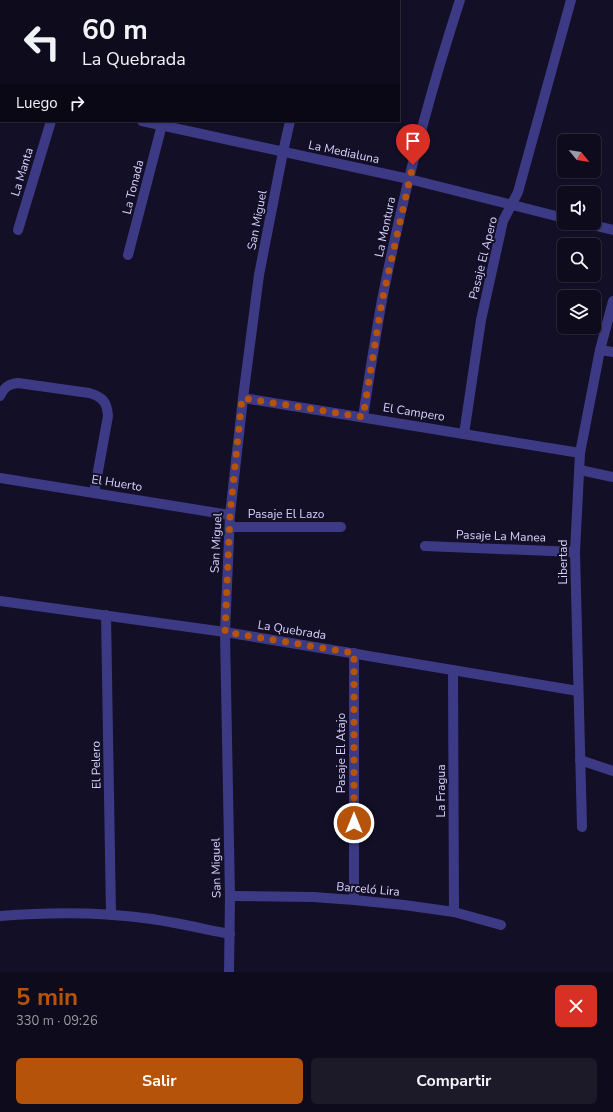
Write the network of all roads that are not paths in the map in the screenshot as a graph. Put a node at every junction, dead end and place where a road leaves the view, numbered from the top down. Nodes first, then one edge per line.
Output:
1 (460, 0) edge
2 (571, 0) edge
3 (51, 122) edge
4 (152, 122) edge
5 (290, 122) edge
6 (163, 123) edge
7 (283, 152) junction
8 (409, 179) junction
9 (512, 205) junction
10 (557, 216) edge
11 (601, 227) edge
12 (18, 230) dead end
13 (613, 230) edge
14 (128, 255) dead end
15 (613, 301) edge
16 (600, 350) junction
17 (613, 352) edge
18 (0, 396) edge
19 (242, 398) junction
20 (363, 417) junction
21 (464, 434) junction
22 (580, 453) junction
23 (580, 470) junction
24 (613, 477) edge
25 (0, 478) edge
26 (94, 493) junction
27 (230, 515) junction
28 (230, 527) junction
29 (341, 527) dead end
30 (425, 546) dead end
31 (575, 552) junction
32 (0, 601) edge
33 (106, 615) junction
34 (225, 632) junction
35 (354, 653) junction
36 (454, 670) junction
37 (578, 691) junction
38 (580, 760) junction
39 (613, 771) edge
40 (582, 827) dead end
41 (230, 896) junction
42 (354, 900) junction
43 (454, 912) junction
44 (111, 915) junction
45 (0, 916) edge
46 (502, 925) dead end
47 (230, 934) junction
48 (229, 972) edge

1 - 8 street, La Montura
2 - 9 street, Pasaje El Apero
3 - 12 street, La Manta
4 - 6 street, La Medialuna
5 - 7 street, San Miguel
6 - 7 street, La Medialuna
6 - 14 street, La Tonada
7 - 8 street, La Medialuna
7 - 19 street, San Miguel
8 - 9 street, La Medialuna
8 - 20 street, La Montura
9 - 10 street, La Medialuna
9 - 21 street, Pasaje El Apero
11 - 13 street
15 - 16 street, Libertad
16 - 17 street
16 - 22 street, Libertad
18 - 26 street
19 - 20 street, El Campero
19 - 27 street, San Miguel
20 - 21 street, El Campero
21 - 22 street, El Campero
22 - 23 street, Libertad
23 - 24 street
23 - 31 street, Libertad
25 - 26 street, El Huerto
26 - 27 street, El Huerto
27 - 28 street, San Miguel
28 - 29 street, Pasaje El Lazo
28 - 34 street, San Miguel
30 - 31 street, Pasaje La Manea
31 - 37 street, Libertad
32 - 33 street, La Quebrada
33 - 34 street, La Quebrada
33 - 44 street, El Pelero
34 - 35 street, La Quebrada
34 - 41 street, San Miguel
35 - 36 street, La Quebrada
35 - 42 street, Pasaje El Atajo
36 - 37 street, La Quebrada
36 - 43 street, La Fragua
37 - 38 street, Libertad
38 - 39 street
38 - 40 street, Libertad
41 - 42 street, Barceló Lira
41 - 47 street, San Miguel
42 - 43 street, Barceló Lira
43 - 46 street, Barceló Lira
44 - 45 street
44 - 47 street
47 - 48 street, San Miguel

